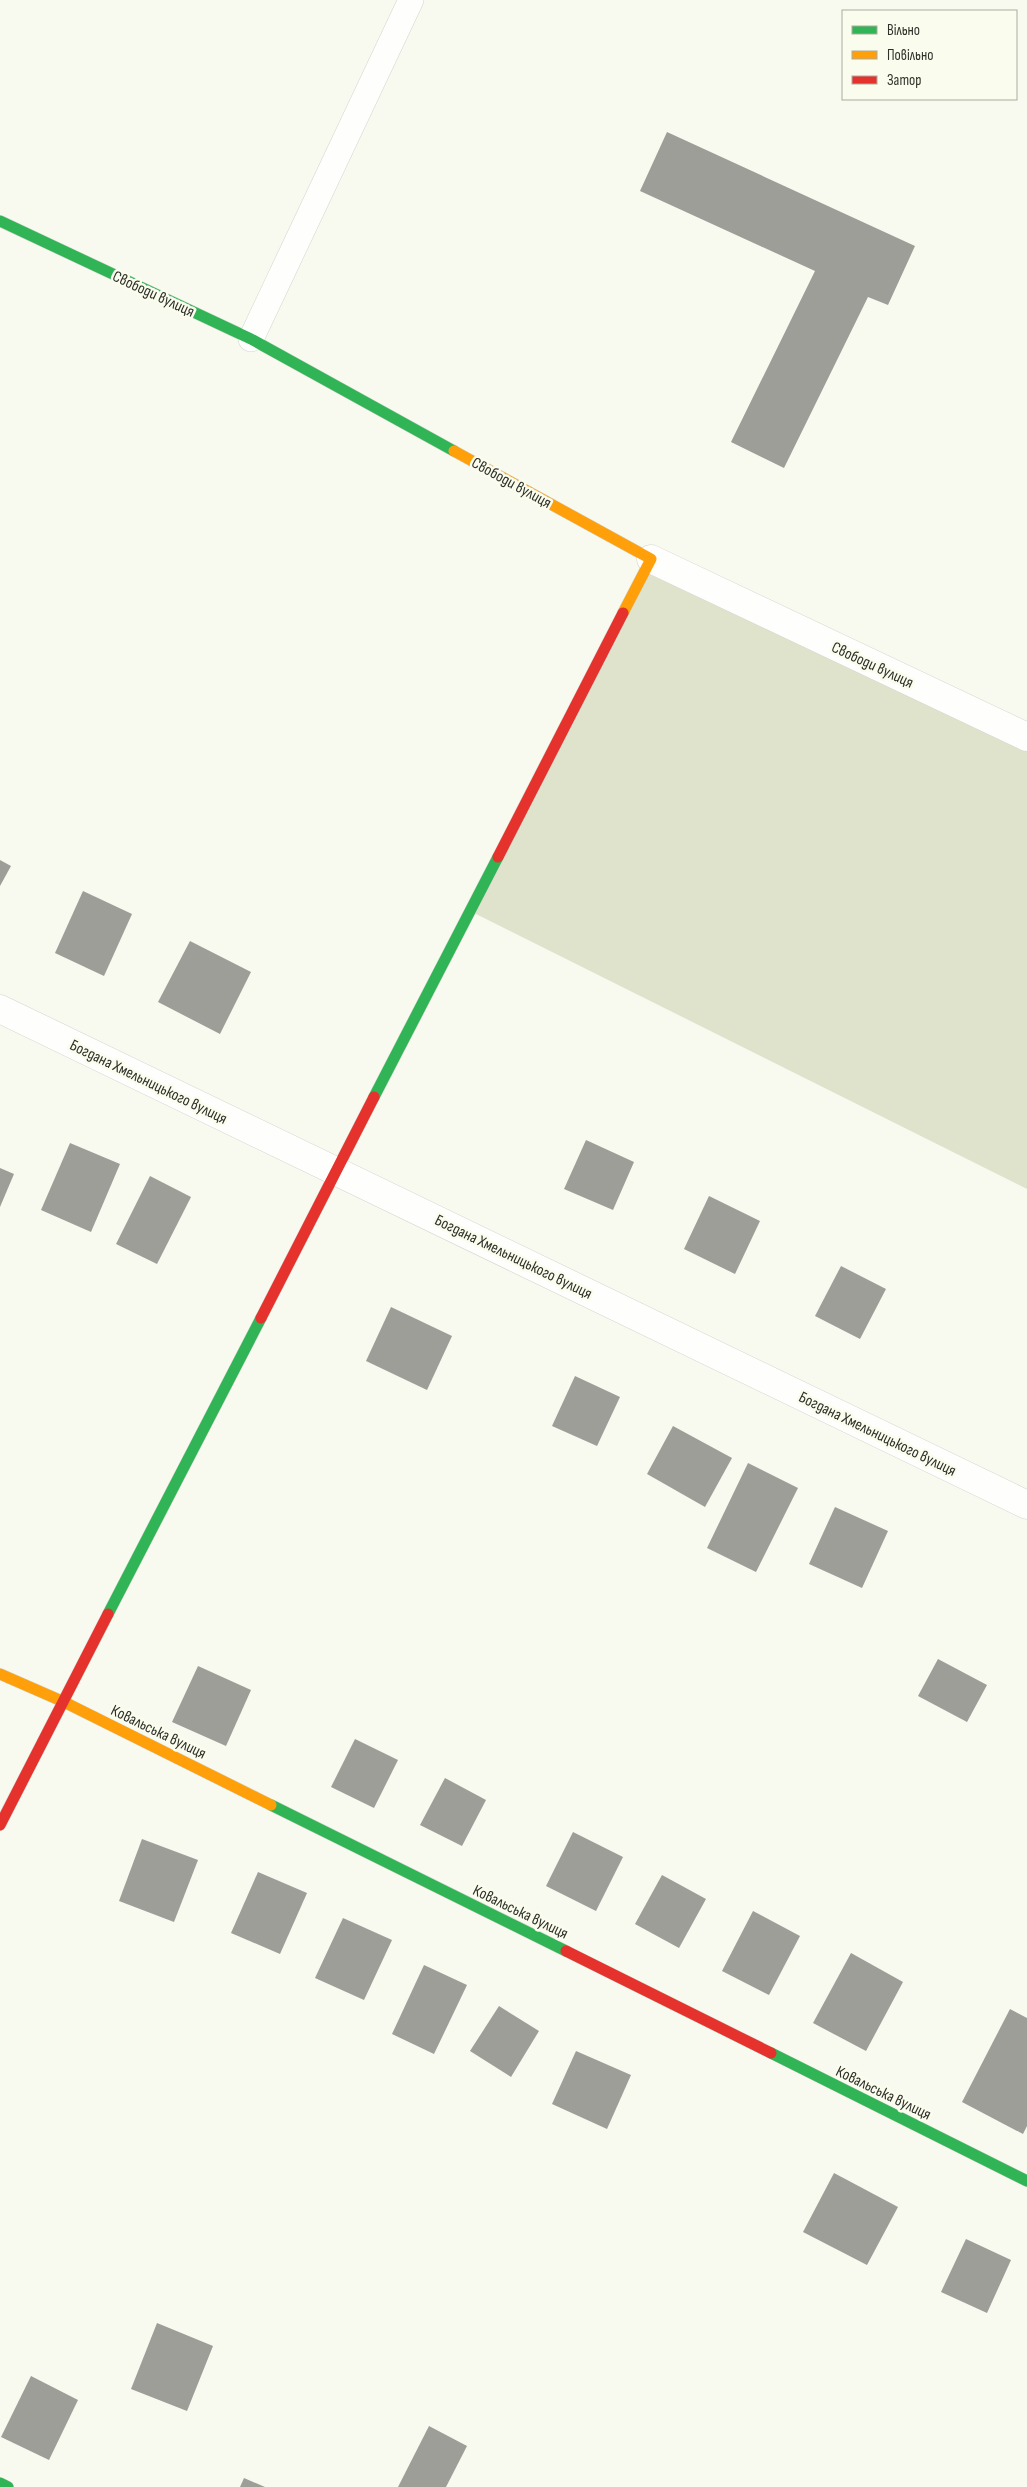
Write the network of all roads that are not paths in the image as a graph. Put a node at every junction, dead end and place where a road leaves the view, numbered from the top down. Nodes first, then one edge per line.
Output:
1 (411, 0) edge
2 (0, 221) edge
3 (251, 339) junction
4 (651, 559) junction
5 (1027, 737) edge
6 (0, 1010) edge
7 (337, 1170) junction
8 (1027, 1505) edge
9 (0, 1674) edge
10 (64, 1702) junction
11 (0, 1825) edge
12 (1027, 2181) edge
13 (0, 2483) edge
14 (8, 2487) edge

1 - 3 lane
2 - 3 street, Свободи вулиця
3 - 4 street, Свободи вулиця
4 - 5 street, Свободи вулиця
4 - 7 street
6 - 7 street, Богдана Хмельницького вулиця
7 - 8 street, Богдана Хмельницького вулиця
7 - 10 street
9 - 10 street, Ковальська вулиця
10 - 11 street
10 - 12 street, Ковальська вулиця
13 - 14 street

